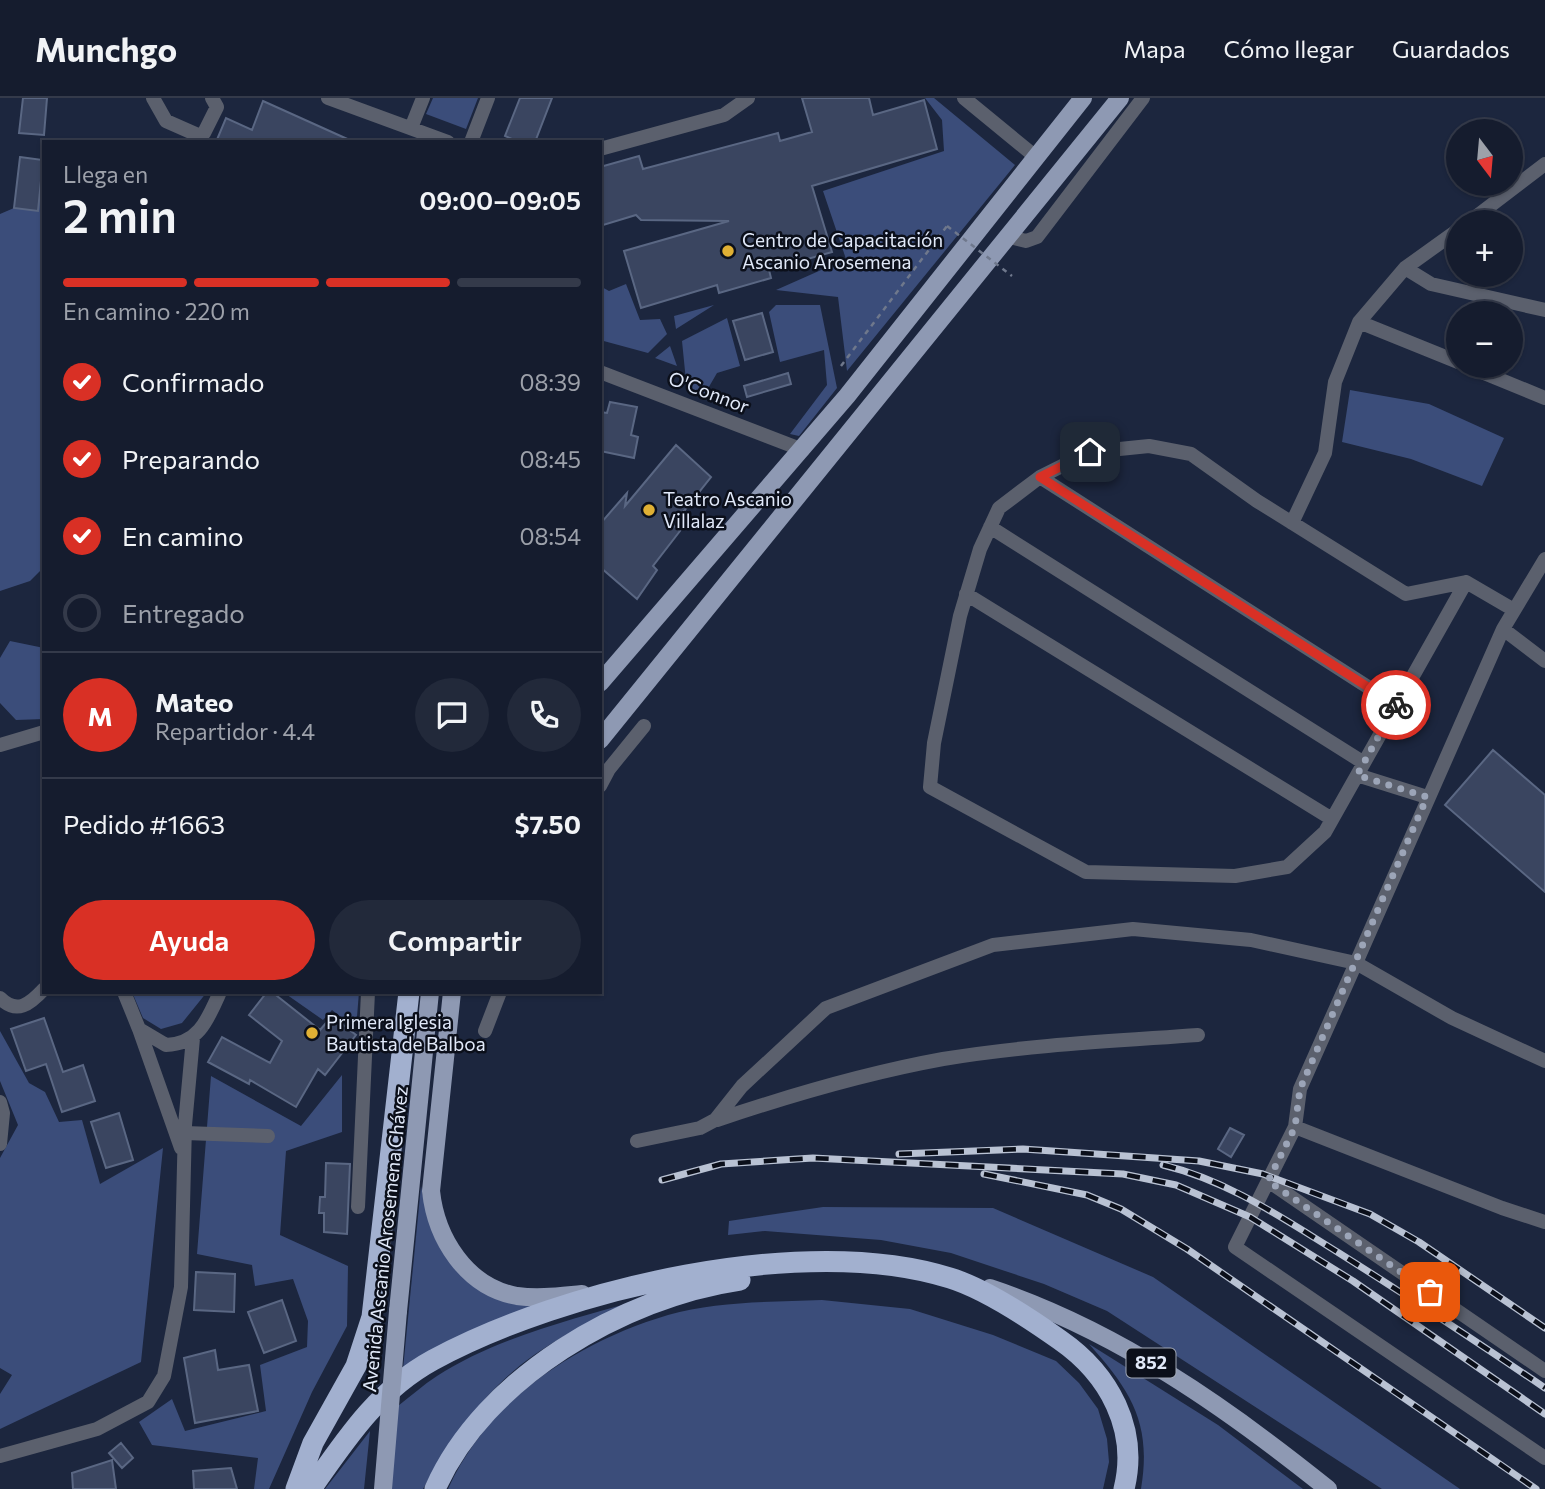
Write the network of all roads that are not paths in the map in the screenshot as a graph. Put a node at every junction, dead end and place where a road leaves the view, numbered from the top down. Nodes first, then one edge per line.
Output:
1 (153, 98) edge
2 (212, 98) edge
3 (328, 98) edge
4 (423, 98) edge
5 (488, 98) edge
6 (748, 98) edge
7 (964, 98) edge
8 (1083, 98) edge
9 (1120, 98) edge
10 (1143, 98) edge
11 (411, 128) junction
12 (440, 140) edge
13 (472, 140) edge
14 (602, 148) edge
15 (1030, 152) junction
16 (1545, 164) edge
17 (1485, 210) edge
18 (1010, 237) junction
19 (1446, 239) edge
20 (1405, 268) junction
21 (1545, 310) edge
22 (1359, 322) junction
23 (1446, 357) edge
24 (602, 373) edge
25 (1496, 378) edge
26 (1545, 398) edge
27 (803, 450) junction
28 (1040, 477) junction
29 (1292, 523) junction
30 (990, 527) junction
31 (1545, 559) edge
32 (1466, 582) junction
33 (967, 594) junction
34 (1514, 610) junction
35 (1503, 629) junction
36 (1545, 662) edge
37 (602, 679) edge
38 (1396, 705) junction
39 (644, 726) dead end
40 (42, 733) edge
41 (602, 738) edge
42 (0, 745) edge
43 (1360, 769) junction
44 (602, 782) edge
45 (1427, 797) junction
46 (1332, 819) junction
47 (1356, 963) junction
48 (42, 991) edge
49 (125, 994) edge
50 (219, 994) edge
51 (368, 994) edge
52 (409, 994) edge
53 (430, 994) edge
54 (452, 994) edge
55 (499, 994) edge
56 (0, 998) edge
57 (139, 1029) junction
58 (485, 1031) dead end
59 (1198, 1035) dead end
60 (193, 1038) junction
61 (1545, 1061) edge
62 (0, 1102) edge
63 (715, 1120) junction
64 (1295, 1127) junction
65 (185, 1133) junction
66 (268, 1136) dead end
67 (637, 1141) dead end
68 (0, 1144) edge
69 (185, 1159) junction
70 (1268, 1181) junction
71 (358, 1207) dead end
72 (1545, 1222) edge
73 (864, 1263) junction
74 (951, 1278) junction
75 (610, 1291) junction
76 (1545, 1371) edge
77 (0, 1456) edge
78 (1545, 1458) edge
79 (296, 1489) edge
80 (311, 1489) edge
81 (383, 1489) edge
82 (435, 1489) edge
83 (1124, 1489) edge
84 (1328, 1489) edge

1 - 2 street
3 - 11 street
4 - 11 street
5 - 13 street
6 - 14 street
7 - 15 street
8 - 15 main road
9 - 18 main road
10 - 18 street
11 - 12 street
15 - 27 main road
16 - 17 street
18 - 41 main road
19 - 20 street
20 - 21 street
20 - 22 street
22 - 23 street
22 - 29 street
24 - 27 street, O'Connor
25 - 26 street
27 - 37 main road
28 - 29 street
28 - 30 street
28 - 38 street
29 - 32 street
30 - 33 street
30 - 43 street
31 - 34 street
32 - 34 street
32 - 38 street
33 - 46 street
33 - 46 street
34 - 35 street
35 - 36 street
35 - 45 street
38 - 43 street
39 - 44 street
40 - 42 street
43 - 45 street
43 - 46 street
45 - 47 street
47 - 61 street
47 - 63 street
47 - 64 street
48 - 56 street
49 - 57 street
50 - 60 street
51 - 71 street
52 - 79 highway
53 - 81 main road, Avenida Ascanio Arosemena Chávez, bridge
54 - 75 main road
55 - 58 street
57 - 60 street
57 - 69 street
59 - 63 street
60 - 65 street
62 - 68 street
63 - 67 street
64 - 70 street
64 - 72 street
65 - 66 street
65 - 69 street
69 - 77 street
70 - 76 street
70 - 78 street
73 - 74 highway, 852
73 - 75 highway, 852
73 - 82 highway
74 - 83 highway
74 - 84 main road, 852
75 - 80 highway

